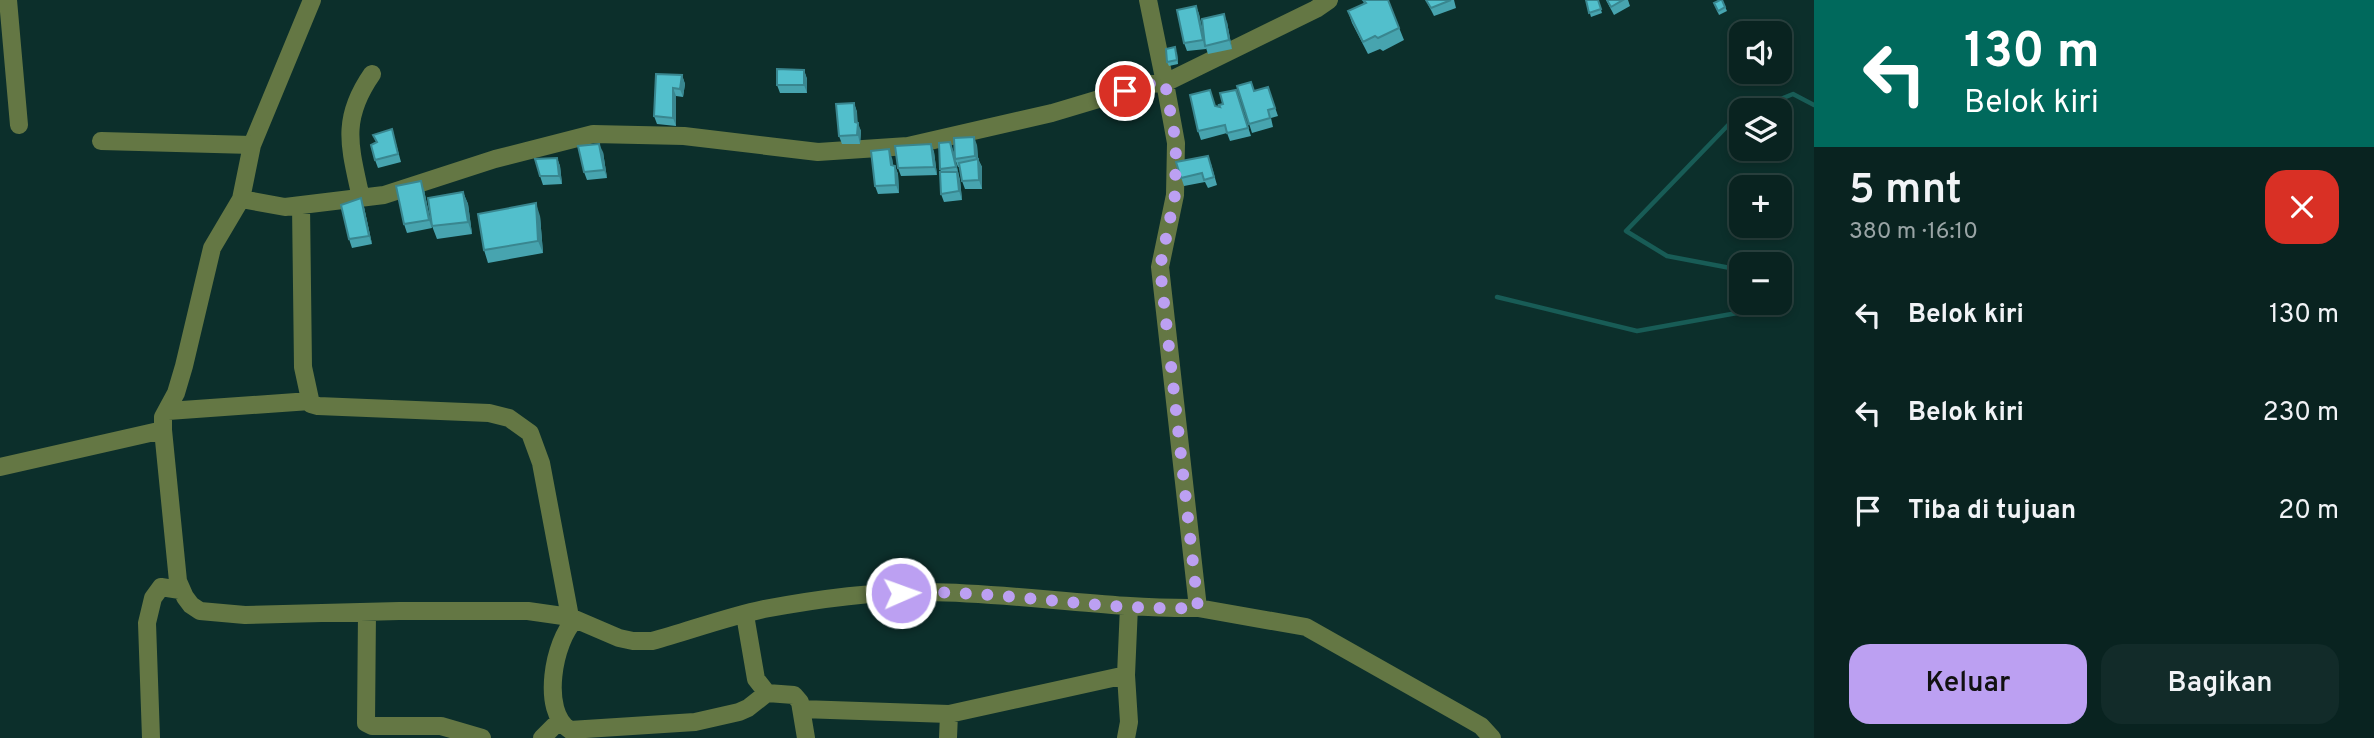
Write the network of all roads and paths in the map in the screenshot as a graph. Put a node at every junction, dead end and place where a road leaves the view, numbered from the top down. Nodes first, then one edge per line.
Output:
1 (8, 0) edge
2 (312, 0) edge
3 (1148, 0) edge
4 (1329, 0) edge
5 (372, 74) dead end
6 (1165, 83) junction
7 (19, 125) dead end
8 (101, 141) dead end
9 (252, 145) junction
10 (361, 198) junction
11 (241, 199) junction
12 (301, 205) junction
13 (310, 401) junction
14 (167, 411) junction
15 (163, 430) junction
16 (0, 467) edge
17 (180, 590) junction
18 (1129, 606) junction
19 (1198, 608) junction
20 (367, 612) junction
21 (745, 615) junction
22 (572, 619) junction
23 (1126, 675) junction
24 (767, 693) junction
25 (801, 709) junction
26 (948, 714) junction
27 (559, 720) junction
28 (151, 738) edge
29 (482, 738) edge
30 (542, 738) edge
31 (806, 738) edge
32 (948, 738) edge
33 (1126, 738) edge
34 (1492, 738) edge

1 - 7 street
2 - 9 street
3 - 6 street
4 - 6 street
5 - 10 street
6 - 10 street
6 - 19 street
8 - 9 street
9 - 11 street
10 - 12 street
11 - 12 street
11 - 14 street
12 - 13 street
13 - 14 street
13 - 22 street
14 - 15 street
15 - 16 street
15 - 17 street
17 - 20 street
17 - 28 street
18 - 19 street
18 - 21 street
18 - 23 street
19 - 34 street
20 - 22 street
20 - 29 street
21 - 22 street
21 - 24 street
22 - 27 street
23 - 26 street
23 - 33 street
24 - 25 street
24 - 27 street
25 - 26 street
25 - 31 street
26 - 32 street
27 - 30 street

